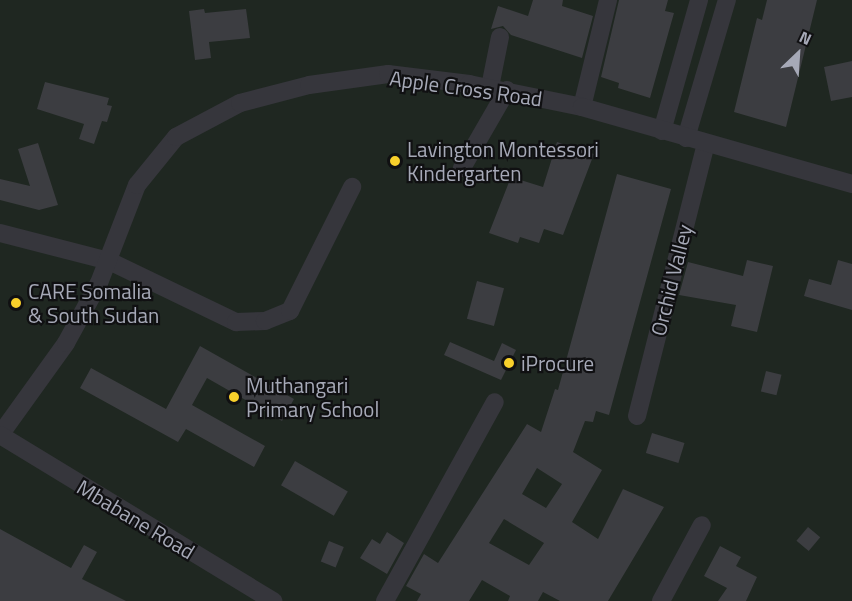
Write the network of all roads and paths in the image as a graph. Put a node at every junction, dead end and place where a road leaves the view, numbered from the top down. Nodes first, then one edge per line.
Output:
1 (608, 0) edge
2 (699, 0) edge
3 (726, 0) edge
4 (500, 37) dead end
5 (499, 89) junction
6 (582, 107) junction
7 (662, 131) junction
8 (686, 138) junction
9 (706, 144) junction
10 (462, 168) dead end
11 (852, 184) edge
12 (352, 187) dead end
13 (0, 233) edge
14 (109, 261) junction
15 (495, 402) dead end
16 (637, 416) dead end
17 (0, 435) edge
18 (702, 525) dead end
19 (273, 601) edge
20 (385, 601) edge
21 (661, 601) edge

1 - 6 street
2 - 7 street
3 - 8 street
4 - 5 street
5 - 6 street, Apple Cross Road
5 - 10 street
5 - 14 street, Apple Cross Road
6 - 7 street, Apple Cross Road
7 - 8 street, Apple Cross Road
8 - 9 street, Apple Cross Road
9 - 11 street, Apple Cross Road
9 - 16 street, Orchid Valley
12 - 14 street
13 - 14 street
14 - 17 street, Apple Cross Road
15 - 20 street
17 - 19 street, Mbabane Road
18 - 21 street

